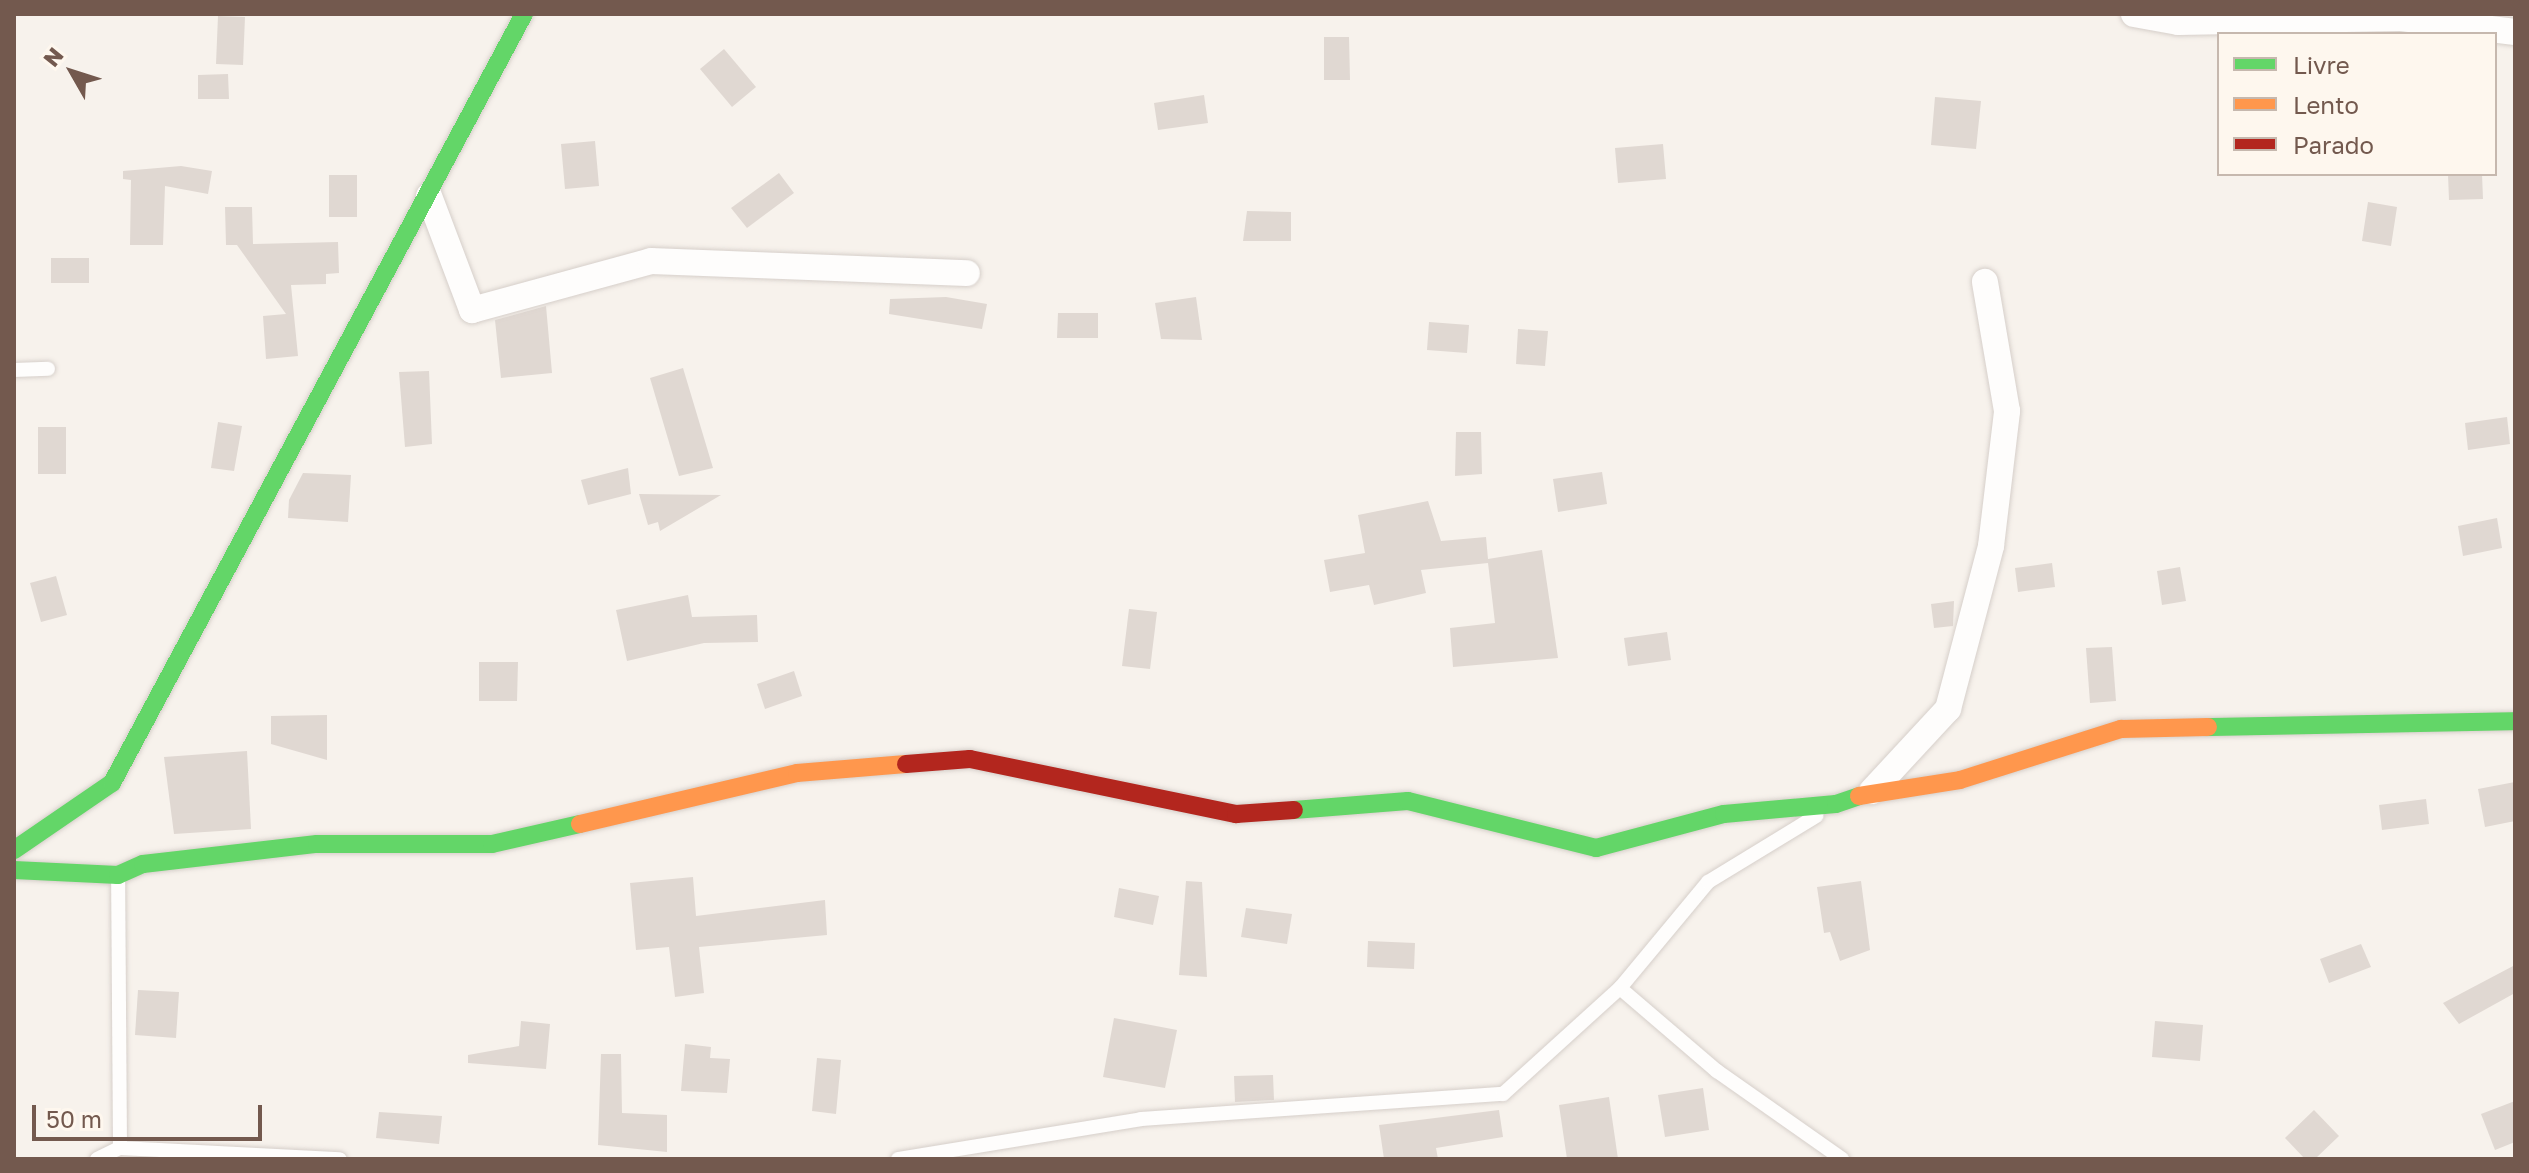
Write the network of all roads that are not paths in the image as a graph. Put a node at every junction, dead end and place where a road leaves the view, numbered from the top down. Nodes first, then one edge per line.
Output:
1 (524, 14) edge
2 (2134, 14) edge
3 (2515, 32) edge
4 (429, 196) junction
5 (967, 273) dead end
6 (1985, 282) dead end
7 (48, 369) dead end
8 (14, 370) edge
9 (2515, 721) edge
10 (1872, 791) junction
11 (1836, 804) junction
12 (14, 850) edge
13 (14, 870) edge
14 (118, 875) junction
15 (1620, 988) junction
16 (120, 1148) junction
17 (97, 1159) edge
18 (340, 1159) edge
19 (898, 1159) edge
20 (1842, 1159) edge

1 - 4 street
2 - 3 street
4 - 5 street
4 - 12 street
6 - 10 street
7 - 8 lane
9 - 10 street
10 - 11 street
11 - 14 street
11 - 15 lane
13 - 14 street
14 - 16 lane
15 - 19 lane
15 - 20 lane
16 - 17 lane
16 - 18 lane

